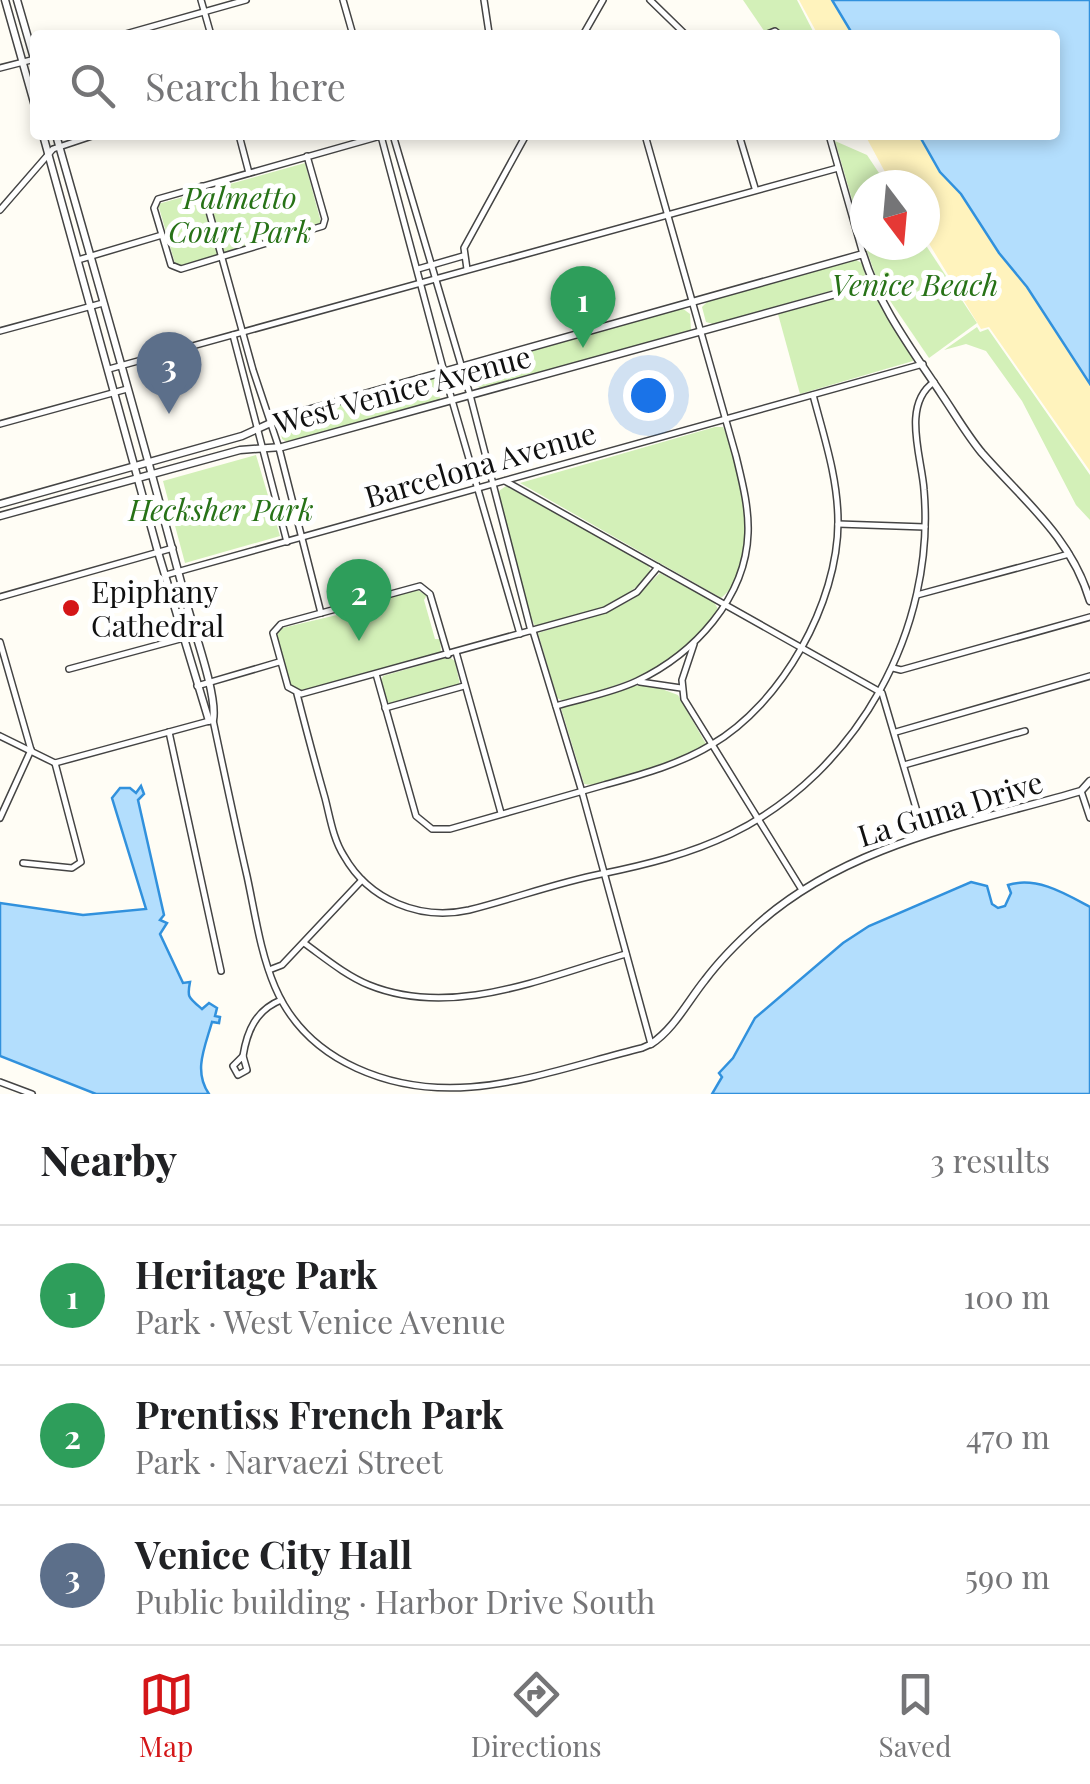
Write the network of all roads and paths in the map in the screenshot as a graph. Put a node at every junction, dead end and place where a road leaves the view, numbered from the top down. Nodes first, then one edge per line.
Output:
1 (5, 0) edge
2 (18, 0) edge
3 (201, 0) edge
4 (246, 0) edge
5 (343, 0) edge
6 (484, 0) edge
7 (603, 0) edge
8 (650, 0) edge
9 (204, 12) junction
10 (140, 30) edge
11 (209, 30) edge
12 (351, 30) edge
13 (488, 30) edge
14 (586, 30) edge
15 (681, 30) edge
16 (30, 42) edge
17 (30, 61) edge
18 (23, 62) junction
19 (0, 68) edge
20 (30, 88) edge
21 (44, 140) edge
22 (57, 140) edge
23 (78, 140) edge
24 (240, 140) edge
25 (364, 140) edge
26 (383, 140) edge
27 (394, 140) edge
28 (523, 140) edge
29 (646, 140) edge
30 (741, 140) edge
31 (830, 140) edge
32 (58, 146) junction
33 (48, 154) junction
34 (307, 156) junction
35 (838, 168) junction
36 (249, 173) junction
37 (202, 186) junction
38 (755, 188) junction
39 (850, 209) edge
40 (0, 210) edge
41 (668, 213) junction
42 (162, 235) junction
43 (90, 256) junction
44 (222, 256) junction
45 (463, 256) junction
46 (850, 258) edge
47 (78, 260) junction
48 (865, 260) edge
49 (430, 266) junction
50 (417, 269) junction
51 (467, 269) junction
52 (436, 278) junction
53 (420, 282) junction
54 (872, 284) junction
55 (693, 302) junction
56 (103, 303) junction
57 (92, 306) junction
58 (701, 330) junction
59 (0, 332) edge
60 (242, 332) junction
61 (233, 334) junction
62 (922, 364) junction
63 (120, 366) junction
64 (462, 366) junction
65 (110, 368) junction
66 (444, 371) junction
67 (934, 382) junction
68 (128, 388) junction
69 (114, 392) junction
70 (470, 395) junction
71 (813, 395) junction
72 (452, 400) junction
73 (726, 419) junction
74 (272, 421) junction
75 (0, 424) edge
76 (256, 429) junction
77 (260, 448) junction
78 (279, 448) junction
79 (149, 462) junction
80 (135, 466) junction
81 (152, 474) junction
82 (138, 478) junction
83 (505, 481) junction
84 (492, 484) junction
85 (478, 488) junction
86 (0, 504) edge
87 (0, 516) edge
88 (838, 524) junction
89 (926, 527) junction
90 (302, 538) junction
91 (287, 542) junction
92 (172, 548) junction
93 (158, 552) junction
94 (1071, 553) junction
95 (658, 567) junction
96 (178, 572) junction
97 (166, 575) junction
98 (917, 595) junction
99 (0, 597) edge
100 (1090, 601) edge
101 (725, 604) junction
102 (321, 613) junction
103 (1090, 617) edge
104 (532, 631) junction
105 (520, 634) junction
106 (195, 635) junction
107 (184, 638) junction
108 (0, 642) edge
109 (695, 642) junction
110 (802, 648) junction
111 (456, 652) junction
112 (448, 654) junction
113 (279, 662) junction
114 (893, 668) junction
115 (69, 669) dead end
116 (376, 674) junction
117 (1090, 676) edge
118 (636, 682) junction
119 (208, 683) junction
120 (12, 686) junction
121 (197, 686) junction
122 (465, 686) junction
123 (681, 688) junction
124 (0, 689) edge
125 (880, 691) junction
126 (297, 694) junction
127 (556, 706) junction
128 (385, 708) junction
129 (211, 721) junction
130 (1025, 731) dead end
131 (169, 732) junction
132 (895, 732) junction
133 (0, 736) edge
134 (712, 745) junction
135 (32, 750) junction
136 (55, 764) junction
137 (904, 765) junction
138 (1090, 781) edge
139 (1081, 791) junction
140 (582, 792) junction
141 (502, 814) junction
142 (0, 818) edge
143 (1090, 818) edge
144 (758, 819) junction
145 (924, 835) junction
146 (22, 864) dead end
147 (605, 873) junction
148 (362, 880) junction
149 (802, 890) junction
150 (304, 943) junction
151 (627, 954) junction
152 (268, 970) junction
153 (222, 972) dead end
154 (281, 1000) junction
155 (652, 1044) junction
156 (243, 1056) dead end
157 (0, 1082) edge
158 (32, 1094) edge

1 - 18 street
2 - 16 street
3 - 9 street
4 - 9 street
5 - 12 street
6 - 13 street
7 - 14 street
8 - 15 street
9 - 10 street
9 - 11 street
17 - 18 street
18 - 19 street
18 - 20 street
21 - 33 street
22 - 32 street
23 - 32 street
24 - 36 street
25 - 34 street
26 - 50 street
27 - 49 street
28 - 45 street
29 - 41 street
30 - 38 street
31 - 35 street
32 - 33 street
32 - 43 street
33 - 40 street
33 - 47 street
34 - 36 street
34 - 44 street
35 - 38 street
35 - 39 street
36 - 37 street
37 - 42 street
37 - 44 street
38 - 41 street
41 - 51 street
41 - 55 street
42 - 43 street
42 - 44 street
43 - 47 street
43 - 56 street
44 - 60 street
45 - 49 street
45 - 51 street
46 - 55 street, West Venice Avenue
47 - 57 street
48 - 54 street
49 - 50 street
49 - 52 street
50 - 53 street
51 - 52 street
52 - 53 street
52 - 64 street
53 - 60 street
53 - 66 street
54 - 58 street, West Venice Avenue
54 - 62 street
55 - 58 street
55 - 64 street, West Venice Avenue
56 - 57 street
56 - 63 street
57 - 59 street
57 - 65 street
58 - 70 street, West Venice Avenue
58 - 73 street
60 - 61 street
60 - 74 street
61 - 63 street
61 - 76 street
62 - 67 street
62 - 71 street, Barcelona Avenue
63 - 65 street
63 - 68 street
64 - 66 street, West Venice Avenue
64 - 70 street
65 - 69 street
66 - 72 street
66 - 74 street, West Venice Avenue
67 - 89 street
67 - 94 street
68 - 69 street
68 - 79 street
69 - 75 street
69 - 80 street
70 - 72 street, West Venice Avenue
70 - 84 street
71 - 73 street, Barcelona Avenue
71 - 88 street
72 - 78 street, West Venice Avenue
72 - 85 street
73 - 83 street, Barcelona Avenue
73 - 101 street
74 - 76 street, West Venice Avenue
74 - 78 street
76 - 77 street
76 - 79 street, West Venice Avenue
77 - 78 street, West Venice Avenue
77 - 81 street, West Venice Avenue
77 - 91 street
78 - 90 street
79 - 80 street, West Venice Avenue
79 - 81 street
80 - 82 street
80 - 86 street, West Venice Avenue
81 - 82 street, West Venice Avenue
81 - 92 street
82 - 87 street, West Venice Avenue
82 - 93 street
83 - 84 street, Barcelona Avenue
83 - 95 street
84 - 85 street, Barcelona Avenue
84 - 104 street
85 - 90 street, Barcelona Avenue
85 - 105 street
88 - 89 street
88 - 110 street
89 - 98 street
90 - 91 street, Barcelona Avenue
90 - 102 street
91 - 96 street, Barcelona Avenue
92 - 93 street
92 - 96 street
93 - 97 street
93 - 99 street
94 - 98 street
94 - 100 street
95 - 101 street
95 - 104 street
96 - 97 street, Barcelona Avenue
96 - 106 street
97 - 107 street
98 - 114 street
101 - 109 street
101 - 110 street
102 - 112 street
102 - 113 street
103 - 114 street
104 - 105 street
104 - 127 street
105 - 111 street
106 - 107 street
106 - 119 street
107 - 115 street
107 - 121 street
108 - 120 street
109 - 118 street
109 - 123 street
110 - 125 street
110 - 134 street
111 - 112 street
111 - 122 street
112 - 116 street
113 - 119 street
113 - 126 street
114 - 125 street
116 - 126 street
116 - 128 street
117 - 132 street
118 - 123 street
118 - 127 street
119 - 121 street
119 - 129 street
120 - 124 street
120 - 135 street
121 - 129 street
122 - 128 street
122 - 141 street
123 - 134 street
125 - 132 street
125 - 144 street
126 - 148 street
127 - 140 street
128 - 141 street
129 - 131 street
129 - 152 street
130 - 137 street
131 - 136 street
131 - 153 street
132 - 137 street
133 - 135 street
134 - 140 street
134 - 144 street
135 - 136 street
135 - 142 street
136 - 146 street
137 - 145 street
138 - 139 street, La Guna Drive
139 - 143 street
139 - 145 street, La Guna Drive
140 - 141 street
140 - 147 street
144 - 147 street
144 - 149 street
145 - 149 street, La Guna Drive
147 - 148 street
147 - 151 street
148 - 150 street
149 - 155 street, La Guna Drive
150 - 151 street
150 - 152 street
151 - 155 street
152 - 154 street
154 - 155 street
154 - 156 street
157 - 158 street

